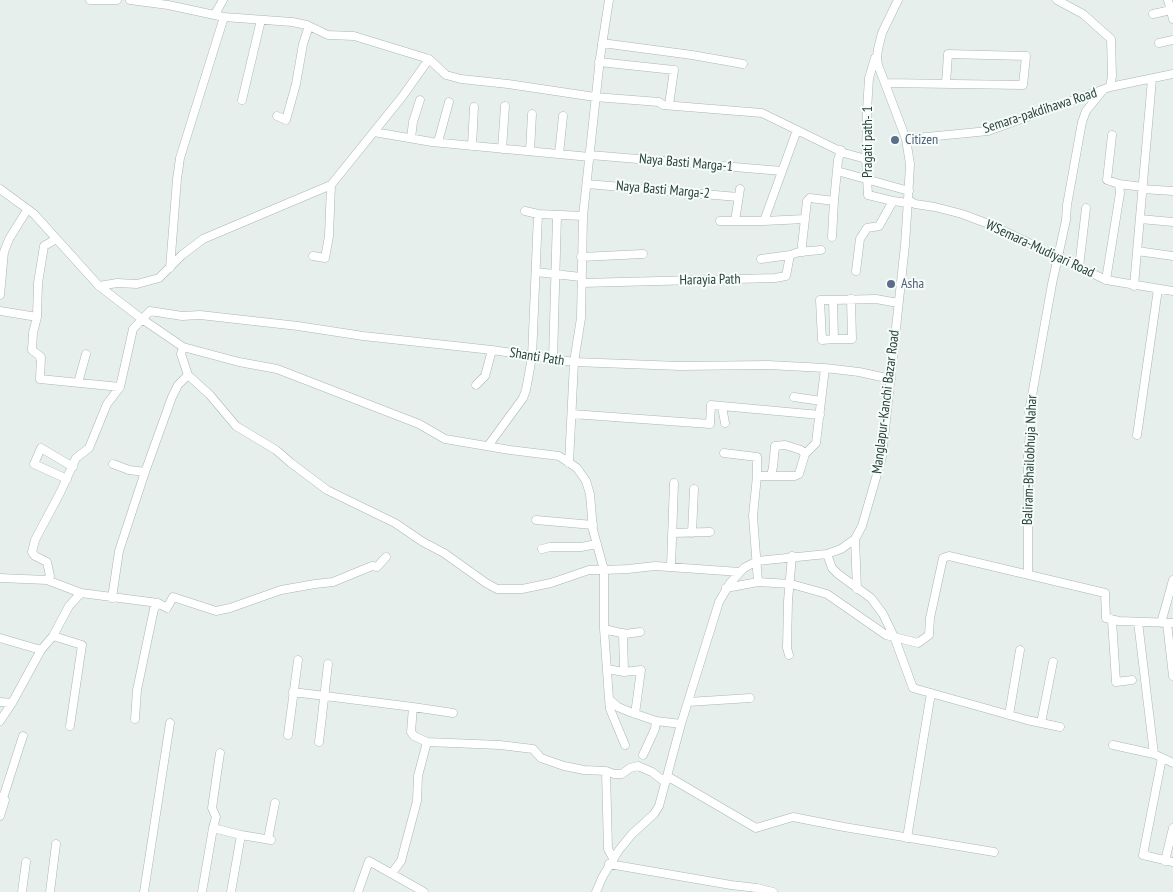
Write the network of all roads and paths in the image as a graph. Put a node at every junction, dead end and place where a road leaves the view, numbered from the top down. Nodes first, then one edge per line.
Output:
1 (90, 0) edge
2 (117, 0) edge
3 (130, 0) edge
4 (223, 0) edge
5 (609, 0) edge
6 (898, 0) edge
7 (1057, 0) edge
8 (1168, 0) edge
9 (1171, 10) junction
10 (215, 14) junction
11 (1153, 14) dead end
12 (224, 17) junction
13 (1173, 19) edge
14 (261, 20) junction
15 (308, 26) junction
16 (1173, 40) edge
17 (602, 43) junction
18 (1159, 43) dead end
19 (878, 49) junction
20 (429, 58) junction
21 (600, 62) junction
22 (743, 64) dead end
23 (1173, 74) edge
24 (1152, 79) junction
25 (884, 83) junction
26 (946, 84) junction
27 (1107, 89) junction
28 (595, 97) junction
29 (242, 100) dead end
30 (420, 100) dead end
31 (448, 102) dead end
32 (669, 105) junction
33 (474, 106) dead end
34 (504, 106) dead end
35 (532, 114) dead end
36 (277, 116) dead end
37 (563, 116) dead end
38 (797, 130) junction
39 (374, 132) junction
40 (1112, 135) dead end
41 (411, 138) junction
42 (906, 139) junction
43 (438, 142) junction
44 (472, 146) junction
45 (502, 149) junction
46 (840, 150) junction
47 (530, 151) junction
48 (559, 154) junction
49 (590, 156) junction
50 (866, 159) junction
51 (782, 171) junction
52 (837, 171) junction
53 (867, 180) junction
54 (587, 184) junction
55 (1119, 184) junction
56 (331, 185) junction
57 (1142, 188) junction
58 (0, 189) edge
59 (909, 191) junction
60 (1173, 191) edge
61 (834, 201) junction
62 (893, 201) junction
63 (908, 202) junction
64 (1086, 208) dead end
65 (27, 210) junction
66 (525, 211) dead end
67 (538, 214) junction
68 (557, 216) junction
69 (583, 216) junction
70 (805, 219) junction
71 (1140, 219) junction
72 (720, 221) dead end
73 (735, 221) junction
74 (764, 221) junction
75 (1173, 222) edge
76 (832, 237) dead end
77 (56, 239) junction
78 (821, 250) dead end
79 (1138, 251) junction
80 (803, 252) junction
81 (642, 254) dead end
82 (790, 255) junction
83 (312, 256) dead end
84 (1173, 256) edge
85 (581, 257) junction
86 (1058, 258) junction
87 (761, 259) dead end
88 (1079, 267) junction
89 (170, 268) junction
90 (856, 271) dead end
91 (536, 272) junction
92 (555, 274) junction
93 (581, 280) junction
94 (1106, 280) junction
95 (99, 286) junction
96 (1134, 286) junction
97 (1158, 289) junction
98 (1173, 291) edge
99 (0, 295) edge
100 (851, 298) junction
101 (833, 300) junction
102 (898, 303) junction
103 (0, 311) edge
104 (37, 317) junction
105 (142, 319) junction
106 (834, 339) junction
107 (183, 347) junction
108 (492, 350) junction
109 (86, 354) dead end
110 (532, 356) junction
111 (552, 360) junction
112 (574, 362) junction
113 (825, 368) junction
114 (188, 375) junction
115 (890, 379) junction
116 (78, 383) junction
117 (476, 385) dead end
118 (120, 387) junction
119 (794, 397) dead end
120 (821, 401) junction
121 (722, 407) junction
122 (572, 414) junction
123 (820, 415) junction
124 (725, 423) dead end
125 (1137, 435) dead end
126 (42, 438) dead end
127 (488, 446) junction
128 (41, 448) junction
129 (724, 453) dead end
130 (805, 454) junction
131 (569, 463) junction
132 (113, 464) dead end
133 (72, 467) junction
134 (144, 472) junction
135 (757, 476) junction
136 (771, 476) junction
137 (67, 478) junction
138 (674, 483) dead end
139 (694, 489) dead end
140 (536, 520) dead end
141 (593, 525) junction
142 (710, 532) dead end
143 (672, 533) junction
144 (692, 533) junction
145 (855, 539) junction
146 (597, 544) junction
147 (542, 549) dead end
148 (827, 554) junction
149 (386, 556) dead end
150 (792, 556) junction
151 (757, 560) junction
152 (671, 566) junction
153 (604, 570) junction
154 (740, 572) junction
155 (1028, 574) junction
156 (0, 578) edge
157 (47, 580) junction
158 (1173, 580) edge
159 (758, 582) junction
160 (790, 584) junction
161 (726, 588) junction
162 (857, 590) junction
163 (80, 593) junction
164 (112, 598) junction
165 (158, 604) junction
166 (1112, 620) junction
167 (1138, 622) junction
168 (1167, 623) edge
169 (604, 629) junction
170 (640, 632) dead end
171 (623, 633) junction
172 (53, 636) junction
173 (0, 638) edge
174 (895, 639) junction
175 (41, 650) junction
176 (1020, 650) dead end
177 (789, 654) dead end
178 (298, 660) dead end
179 (1053, 662) dead end
180 (328, 664) dead end
181 (607, 669) junction
182 (624, 672) junction
183 (1173, 676) edge
184 (1132, 680) dead end
185 (293, 692) junction
186 (931, 693) junction
187 (325, 697) junction
188 (750, 698) dead end
189 (610, 699) junction
190 (0, 702) edge
191 (688, 702) junction
192 (12, 703) junction
193 (413, 706) junction
194 (453, 713) dead end
195 (635, 714) junction
196 (1009, 715) junction
197 (135, 719) dead end
198 (0, 721) edge
199 (656, 721) junction
200 (170, 723) dead end
201 (1042, 723) junction
202 (681, 724) junction
203 (70, 726) dead end
204 (1060, 727) dead end
205 (288, 734) dead end
206 (24, 736) dead end
207 (319, 742) dead end
208 (427, 742) junction
209 (625, 745) dead end
210 (1113, 745) dead end
211 (220, 753) dead end
212 (1154, 754) junction
213 (643, 755) dead end
214 (1162, 758) junction
215 (1173, 762) edge
216 (606, 771) junction
217 (666, 779) junction
218 (2, 798) edge
219 (275, 803) dead end
220 (0, 816) edge
221 (213, 828) junction
222 (1173, 828) edge
223 (241, 835) junction
224 (907, 838) junction
225 (56, 844) dead end
226 (994, 852) dead end
227 (611, 861) junction
228 (1169, 861) edge
229 (26, 862) dead end
230 (392, 873) junction
231 (22, 892) edge
232 (50, 892) edge
233 (144, 892) edge
234 (202, 892) edge
235 (231, 892) edge
236 (358, 892) edge
237 (424, 892) edge
238 (596, 892) edge
239 (773, 892) edge

1 - 2 street
3 - 10 street
4 - 10 street
5 - 17 street, Shanti Path
6 - 19 street, Manglapur-Kanchi Bazar Road
7 - 27 street
8 - 9 street
9 - 11 street
9 - 13 street
10 - 12 street
12 - 14 street
12 - 89 street
14 - 15 street
14 - 29 street
15 - 20 street
15 - 36 street
16 - 18 street
17 - 21 street, Shanti Path
17 - 22 street
19 - 25 street, Manglapur-Kanchi Bazar Road
19 - 50 street, Pragati path- 1
20 - 28 street
20 - 39 street
21 - 28 street, Shanti Path
21 - 32 street
23 - 24 street, Semara-pakdihawa Road
24 - 27 street, Semara-pakdihawa Road
24 - 57 street
25 - 26 street
25 - 42 street, Manglapur-Kanchi Bazar Road
26 - 26 street
27 - 42 street, Semara-pakdihawa Road
27 - 86 street, Baliram-Bhailobhuja Nahar
28 - 32 street
28 - 49 street, Shanti Path
30 - 41 street
31 - 43 street
32 - 38 street
33 - 44 street
34 - 45 street
35 - 47 street
37 - 48 street
38 - 46 street
38 - 51 street
39 - 41 street, Naya Basti Marga-1
39 - 56 street
40 - 55 street
41 - 43 street, Naya Basti Marga-1
42 - 59 street, Manglapur-Kanchi Bazar Road
43 - 44 street, Naya Basti Marga-1
44 - 45 street, Naya Basti Marga-1
45 - 47 street, Naya Basti Marga-1
46 - 50 street
46 - 52 street
47 - 48 street, Naya Basti Marga-1
48 - 49 street, Naya Basti Marga-1
49 - 51 street, Naya Basti Marga-1
49 - 54 street, Shanti Path
50 - 53 street, Pragati path- 1
51 - 74 street
52 - 53 street
52 - 61 street
53 - 59 street
53 - 62 street, Pragati path- 1
54 - 69 street, Shanti Path
54 - 73 street, Naya Basti Marga-2
55 - 57 street
55 - 94 street
56 - 83 street
56 - 89 street
57 - 60 street
57 - 71 street
58 - 65 street
59 - 63 street, Manglapur-Kanchi Bazar Road
61 - 70 street
61 - 76 street
62 - 63 street, Pragati path- 1
62 - 90 street
63 - 86 street, WSemara-Mudiyari Road
63 - 102 street, Manglapur-Kanchi Bazar Road
64 - 88 street
65 - 77 street
65 - 99 street
66 - 67 street
67 - 68 street
67 - 91 street
68 - 69 street
68 - 92 street
69 - 85 street, Shanti Path
70 - 74 street
70 - 80 street
71 - 75 street
71 - 79 street
72 - 73 street
73 - 74 street
77 - 95 street
77 - 104 street
78 - 80 street
79 - 84 street
79 - 96 street
80 - 82 street
81 - 85 street
82 - 87 street
82 - 93 street, Harayia Path
85 - 93 street, Shanti Path
86 - 88 street, WSemara-Mudiyari Road
86 - 155 street, Baliram-Bhailobhuja Nahar
88 - 94 street, WSemara-Mudiyari Road
89 - 95 street
91 - 92 street
91 - 110 street
92 - 93 street
92 - 111 street
93 - 112 street, Shanti Path
94 - 96 street, WSemara-Mudiyari Road
95 - 105 street
96 - 97 street, WSemara-Mudiyari Road
97 - 98 street, WSemara-Mudiyari Road
97 - 125 street
100 - 101 street
100 - 102 street
100 - 106 street
101 - 106 street
101 - 106 street
102 - 115 street, Manglapur-Kanchi Bazar Road
103 - 104 street
104 - 116 street
105 - 107 street
105 - 108 street, Shanti Path
105 - 118 street
107 - 114 street
107 - 127 street
108 - 110 street, Shanti Path
108 - 117 street
109 - 116 street
110 - 111 street, Shanti Path
110 - 127 street
111 - 112 street, Shanti Path
112 - 113 street
112 - 122 street
113 - 115 street
113 - 120 street
114 - 134 street
114 - 153 street
115 - 145 street, Manglapur-Kanchi Bazar Road
116 - 118 street
118 - 133 street
119 - 120 street
120 - 123 street
121 - 122 street
121 - 123 street
121 - 124 street
122 - 131 street
123 - 130 street
126 - 128 street
127 - 131 street
128 - 133 street
128 - 137 street
129 - 135 street
130 - 136 street
130 - 136 street
131 - 141 street
132 - 134 street
133 - 137 street
134 - 164 street
135 - 136 street
135 - 151 street
137 - 157 street
138 - 143 street
139 - 144 street
140 - 141 street
141 - 146 street
142 - 144 street
143 - 144 street
143 - 152 street
145 - 148 street
145 - 162 street
146 - 147 street
146 - 153 street
148 - 150 street
148 - 162 street
149 - 165 street
150 - 151 street
150 - 160 street
151 - 154 street
151 - 159 street
152 - 153 street
152 - 154 street
153 - 169 street
154 - 161 street
155 - 166 street
155 - 174 street
156 - 157 street
157 - 163 street
158 - 168 street
159 - 160 street
159 - 161 street
160 - 174 street
160 - 177 street
161 - 191 street
162 - 174 street
163 - 164 street
163 - 172 street
164 - 165 street
165 - 197 street
166 - 167 street
166 - 184 street
167 - 168 street
167 - 212 street
168 - 183 street
169 - 171 street
169 - 181 street
170 - 171 street
171 - 182 street
172 - 175 street
172 - 203 street
173 - 175 street
174 - 186 street
175 - 192 street
176 - 196 street
178 - 185 street
179 - 201 street
180 - 187 street
181 - 182 street
181 - 189 street
182 - 195 street
185 - 187 street
185 - 205 street
186 - 196 street
186 - 224 street
187 - 193 street
187 - 207 street
188 - 191 street
189 - 195 street
189 - 209 street
190 - 192 street
191 - 202 street
192 - 198 street
193 - 194 street
193 - 208 street
195 - 199 street
196 - 201 street
199 - 202 street
199 - 213 street
200 - 233 street
201 - 204 street
202 - 217 street
206 - 218 street
208 - 216 street
208 - 230 street
210 - 212 street
211 - 221 street
212 - 214 street
214 - 215 street
214 - 228 street
216 - 217 street
216 - 227 street
217 - 224 street
217 - 227 street
218 - 220 street
219 - 223 street
221 - 223 street
221 - 234 street
222 - 228 street
223 - 235 street
224 - 226 street
225 - 232 street
227 - 238 street
227 - 239 street
229 - 231 street
230 - 236 street
230 - 237 street

